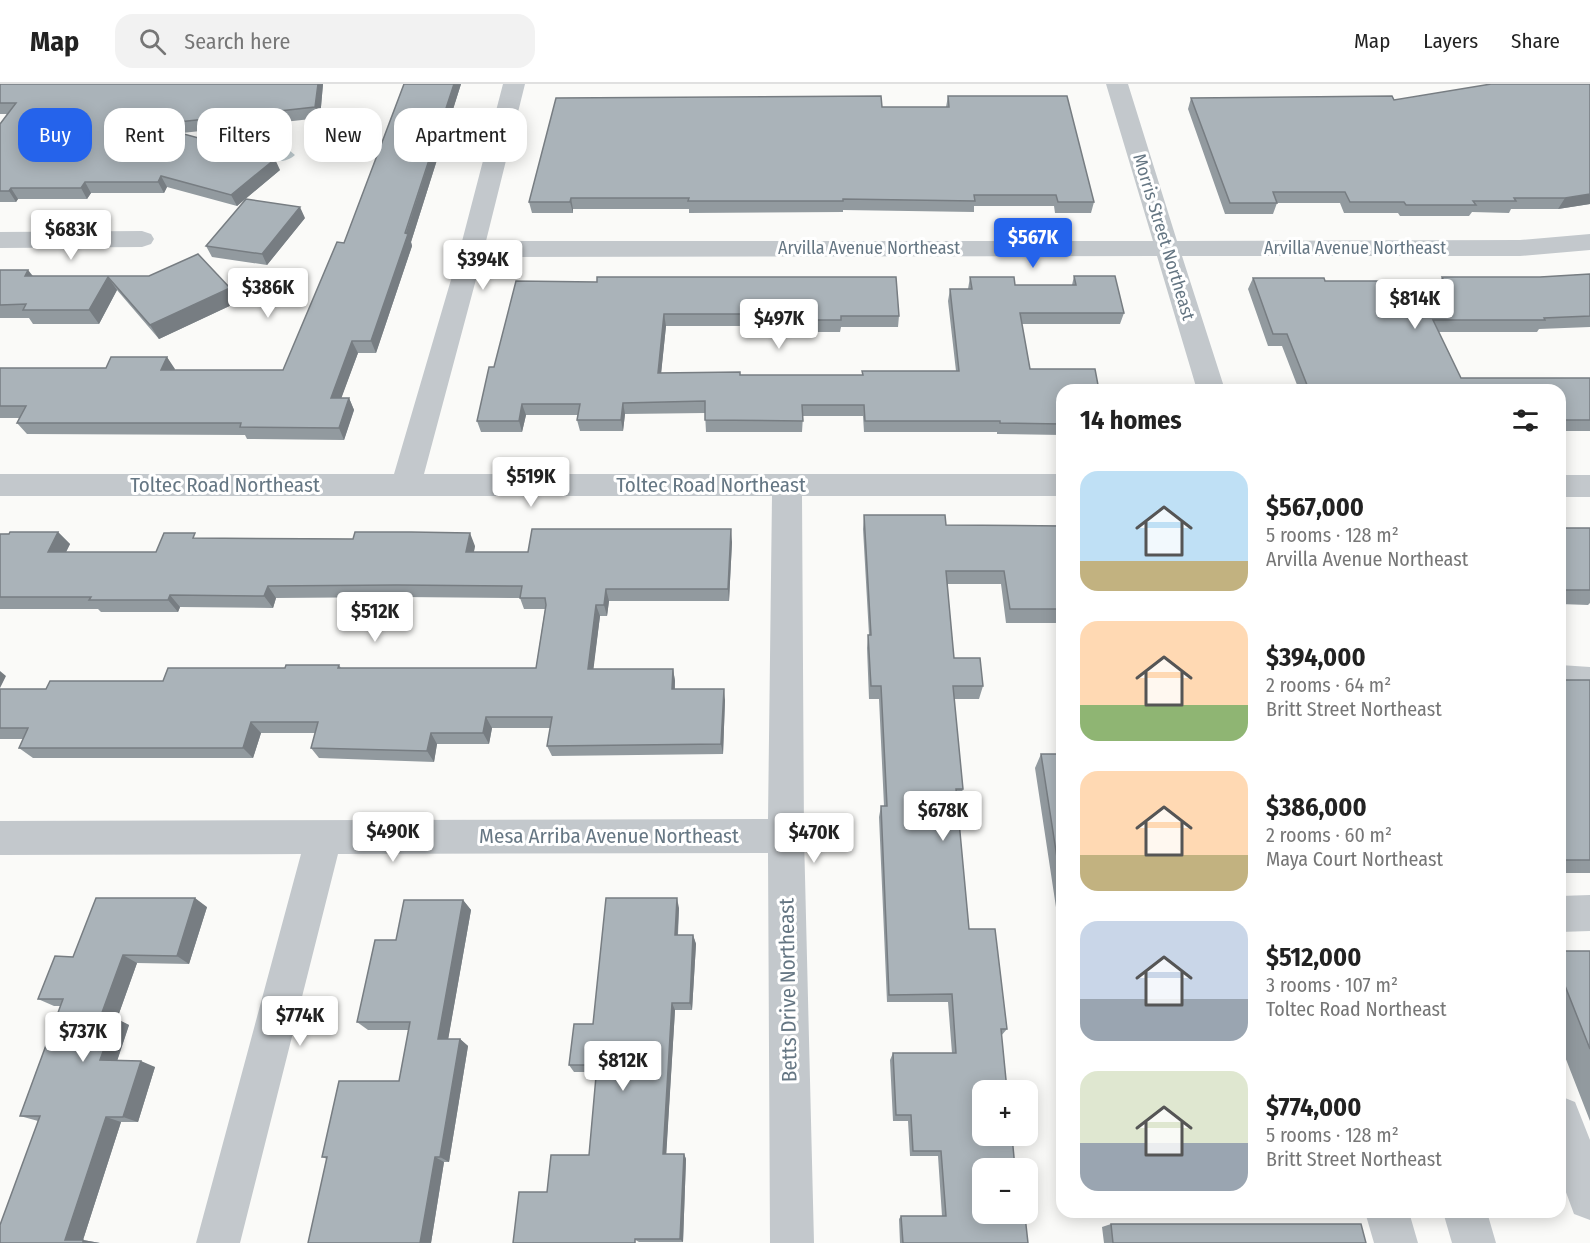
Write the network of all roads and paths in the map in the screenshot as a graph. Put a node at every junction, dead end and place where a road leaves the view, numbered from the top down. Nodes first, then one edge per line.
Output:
1 (514, 84) edge
2 (1118, 84) edge
3 (142, 239) dead end
4 (0, 240) edge
5 (1590, 242) edge
6 (1167, 248) junction
7 (472, 249) junction
8 (1209, 384) edge
9 (787, 484) junction
10 (0, 485) edge
11 (406, 485) junction
12 (1056, 485) edge
13 (1566, 486) edge
14 (1590, 486) edge
15 (1566, 679) edge
16 (1590, 681) edge
17 (324, 836) junction
18 (786, 836) junction
19 (0, 838) edge
20 (1566, 914) edge
21 (1590, 914) edge
22 (1566, 1133) edge
23 (1590, 1198) edge
24 (1390, 1218) edge
25 (1467, 1218) edge
26 (218, 1243) edge
27 (792, 1243) edge
28 (1396, 1243) edge
29 (1474, 1243) edge

1 - 7 street
2 - 6 street, Morris Street Northeast
3 - 4 street
5 - 6 street, Arvilla Avenue Northeast
6 - 7 street, Arvilla Avenue Northeast
6 - 8 street, Morris Street Northeast
7 - 11 street
9 - 11 street, Toltec Road Northeast
9 - 12 street, Toltec Road Northeast
9 - 18 street, Betts Drive Northeast
10 - 11 street, Toltec Road Northeast
13 - 14 street
15 - 16 street
17 - 18 street, Mesa Arriba Avenue Northeast
17 - 19 street, Mesa Arriba Avenue Northeast
17 - 26 street
18 - 27 street, Betts Drive Northeast
20 - 21 street
22 - 23 street
24 - 28 street
25 - 29 street

